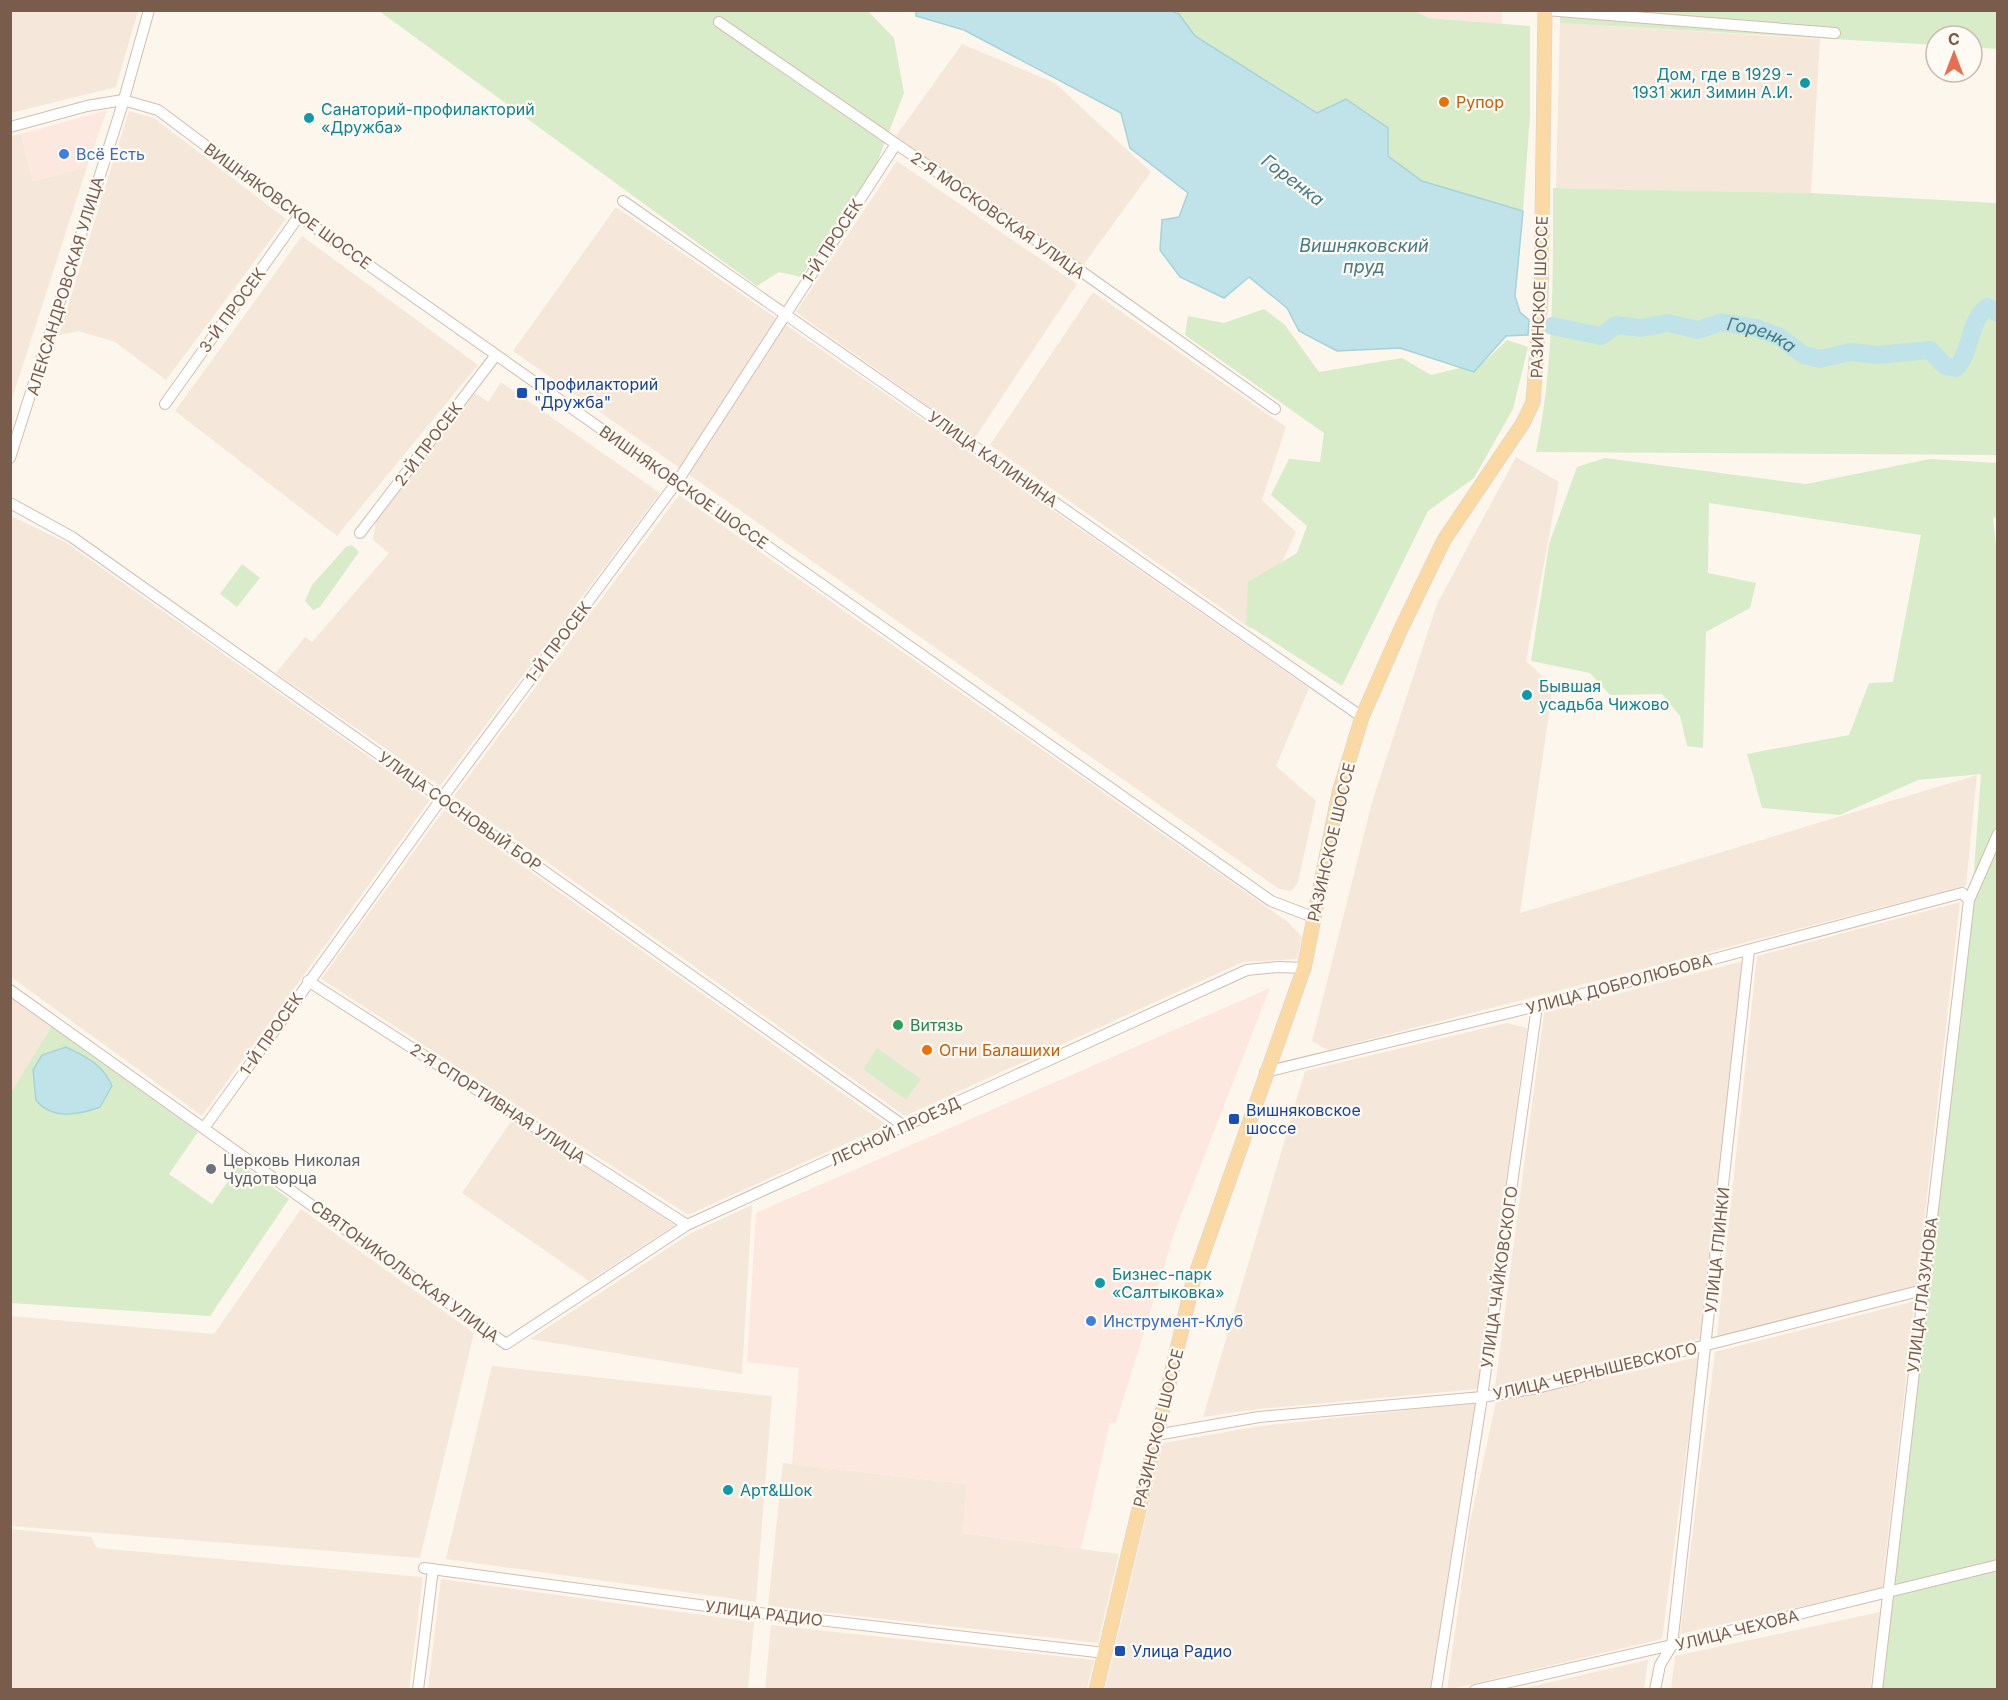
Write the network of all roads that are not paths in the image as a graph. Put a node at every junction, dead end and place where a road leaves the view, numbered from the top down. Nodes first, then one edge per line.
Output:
1 (149, 10) edge
2 (1546, 10) edge
3 (719, 22) dead end
4 (1834, 33) dead end
5 (123, 100) junction
6 (10, 127) edge
7 (896, 144) junction
8 (624, 201) dead end
9 (300, 216) junction
10 (784, 314) junction
11 (496, 355) junction
12 (165, 404) dead end
13 (1275, 409) dead end
14 (10, 459) edge
15 (677, 482) junction
16 (10, 503) edge
17 (360, 533) dead end
18 (1362, 717) junction
19 (442, 798) junction
20 (1998, 834) edge
21 (1969, 900) junction
22 (1313, 917) junction
23 (1749, 950) junction
24 (1304, 968) junction
25 (308, 981) junction
26 (10, 990) edge
27 (1537, 1006) junction
28 (1265, 1072) junction
29 (904, 1126) junction
30 (204, 1128) junction
31 (687, 1225) junction
32 (1923, 1290) junction
33 (506, 1344) joint
34 (1707, 1345) junction
35 (1482, 1397) junction
36 (1156, 1435) junction
37 (1998, 1565) edge
38 (1887, 1593) junction
39 (1672, 1646) junction
40 (1105, 1653) junction
41 (418, 1689) edge
42 (1096, 1689) edge
43 (1436, 1689) edge
44 (1475, 1689) edge
45 (1655, 1689) edge
46 (1877, 1689) edge

1 - 5 street, АЛЕКСАНДРОВСКАЯ УЛИЦА
2 - 4 street
2 - 18 main road, РАЗИНСКОЕ ШОССЕ
3 - 7 street, 2-Я МОСКОВСКАЯ УЛИЦА
5 - 6 street, ВИШНЯКОВСКОЕ ШОССЕ
5 - 9 street, ВИШНЯКОВСКОЕ ШОССЕ
5 - 14 street, АЛЕКСАНДРОВСКАЯ УЛИЦА
7 - 10 street, 1-Й ПРОСЕК
7 - 13 street, 2-Я МОСКОВСКАЯ УЛИЦА
8 - 10 street, УЛИЦА КАЛИНИНА
9 - 11 street, ВИШНЯКОВСКОЕ ШОССЕ
9 - 12 street, 3-Й ПРОСЕК
10 - 15 street, 1-Й ПРОСЕК
10 - 18 street, УЛИЦА КАЛИНИНА
11 - 15 street, ВИШНЯКОВСКОЕ ШОССЕ
11 - 17 street, 2-Й ПРОСЕК
15 - 19 street, 1-Й ПРОСЕК
15 - 22 street, ВИШНЯКОВСКОЕ ШОССЕ
16 - 19 street, УЛИЦА СОСНОВЫЙ БОР
18 - 22 main road, РАЗИНСКОЕ ШОССЕ
19 - 25 street, 1-Й ПРОСЕК
19 - 29 street, УЛИЦА СОСНОВЫЙ БОР
20 - 21 street, УЛИЦА ГЛАЗУНОВА
21 - 23 street, УЛИЦА ДОБРОЛЮБОВА
21 - 32 street, УЛИЦА ГЛАЗУНОВА
22 - 24 main road, РАЗИНСКОЕ ШОССЕ
23 - 27 street, УЛИЦА ДОБРОЛЮБОВА
23 - 34 street, УЛИЦА ГЛИНКИ
24 - 28 main road, РАЗИНСКОЕ ШОССЕ
24 - 29 street, ЛЕСНОЙ ПРОЕЗД
25 - 30 street, 1-Й ПРОСЕК
25 - 31 street, 2-Я СПОРТИВНАЯ УЛИЦА
26 - 30 street, СВЯТОНИКОЛЬСКАЯ УЛИЦА
27 - 28 street, УЛИЦА ДОБРОЛЮБОВА
27 - 35 street, УЛИЦА ЧАЙКОВСКОГО
28 - 36 main road, РАЗИНСКОЕ ШОССЕ
29 - 31 street, ЛЕСНОЙ ПРОЕЗД
30 - 33 street, СВЯТОНИКОЛЬСКАЯ УЛИЦА
31 - 33 street, ЛЕСНОЙ ПРОЕЗД
32 - 34 street, УЛИЦА ЧЕРНЫШЕВСКОГО
32 - 38 street, УЛИЦА ГЛАЗУНОВА
34 - 35 street, УЛИЦА ЧЕРНЫШЕВСКОГО
34 - 39 street, УЛИЦА ГЛИНКИ
35 - 36 street, УЛИЦА ЧЕРНЫШЕВСКОГО
35 - 43 street, УЛИЦА ЧАЙКОВСКОГО
36 - 40 main road, РАЗИНСКОЕ ШОССЕ
37 - 38 street, УЛИЦА ЧЕХОВА
38 - 39 street, УЛИЦА ЧЕХОВА
38 - 46 street, УЛИЦА ГЛАЗУНОВА
39 - 44 street, УЛИЦА ЧЕХОВА
39 - 45 street, УЛИЦА ГЛИНКИ
40 - 41 street, УЛИЦА РАДИО
40 - 42 main road, РАЗИНСКОЕ ШОССЕ

